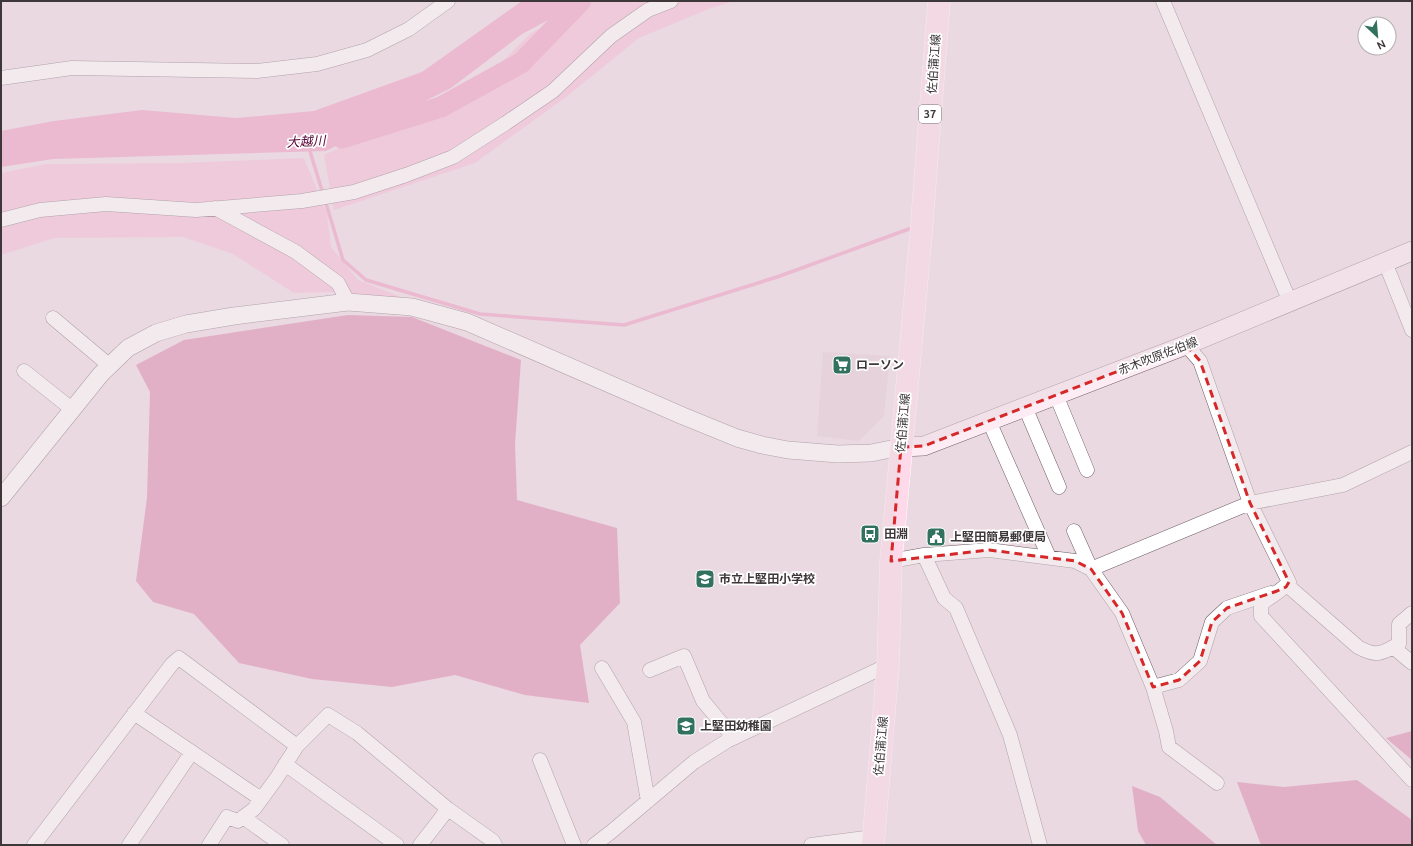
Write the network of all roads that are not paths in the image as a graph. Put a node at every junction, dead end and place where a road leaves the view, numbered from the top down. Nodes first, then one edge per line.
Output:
1 (448, 1) edge
2 (671, 1) edge
3 (939, 1) edge
4 (1163, 1) edge
5 (1, 78) edge
6 (215, 208) junction
7 (1, 220) edge
8 (1412, 251) edge
9 (1385, 262) junction
10 (348, 302) junction
11 (1290, 302) junction
12 (53, 318) dead end
13 (1412, 330) edge
14 (1186, 345) junction
15 (110, 366) junction
16 (24, 371) dead end
17 (1056, 396) junction
18 (1025, 408) junction
19 (73, 410) junction
20 (990, 421) junction
21 (901, 447) junction
22 (1412, 452) edge
23 (1087, 470) dead end
24 (1059, 488) dead end
25 (1, 498) edge
26 (1250, 503) junction
27 (1074, 531) dead end
28 (924, 555) junction
29 (1049, 557) junction
30 (891, 561) junction
31 (1091, 569) junction
32 (1282, 588) junction
33 (1412, 613) edge
34 (1393, 647) junction
35 (1412, 663) edge
36 (888, 665) junction
37 (602, 668) dead end
38 (650, 670) dead end
39 (1152, 687) junction
40 (134, 713) junction
41 (734, 738) junction
42 (297, 746) junction
43 (192, 752) junction
44 (540, 760) dead end
45 (286, 764) junction
46 (1412, 780) edge
47 (1217, 783) dead end
48 (261, 799) junction
49 (648, 800) junction
50 (448, 809) junction
51 (243, 817) junction
52 (873, 841) edge
53 (34, 845) edge
54 (129, 845) edge
55 (209, 845) edge
56 (282, 845) edge
57 (396, 845) edge
58 (420, 845) edge
59 (495, 845) edge
60 (574, 845) edge
61 (594, 845) edge
62 (811, 845) edge
63 (1040, 845) edge

1 - 5 street
2 - 6 street
3 - 21 main road, 佐伯蒲江線 / 37
4 - 11 street
6 - 7 street
6 - 10 street
8 - 9 main road, 赤木吹原佐伯線
9 - 11 main road, 赤木吹原佐伯線
9 - 13 street
10 - 15 street
10 - 21 street
11 - 14 main road, 赤木吹原佐伯線
12 - 15 street
14 - 17 main road, 赤木吹原佐伯線
14 - 26 street
15 - 19 street
16 - 19 street
17 - 18 main road, 赤木吹原佐伯線
17 - 23 street
18 - 20 main road, 赤木吹原佐伯線
18 - 24 street
19 - 25 street
20 - 21 main road, 赤木吹原佐伯線
20 - 29 street
21 - 30 main road, 佐伯蒲江線 / 37
22 - 26 street
26 - 31 street
26 - 32 street
27 - 31 street
28 - 29 street
28 - 30 street
28 - 63 street
29 - 31 street
30 - 36 main road, 佐伯蒲江線 / 37
31 - 39 street
32 - 34 street
32 - 39 street
32 - 46 street
33 - 34 street
34 - 35 street
36 - 41 street
36 - 52 main road, 佐伯蒲江線 / 37
37 - 49 street
38 - 41 street
39 - 47 street
40 - 42 street
40 - 43 street
40 - 53 street
41 - 49 street
42 - 45 street
42 - 50 street
43 - 48 street
43 - 54 street
44 - 60 street
45 - 48 street
45 - 57 street
48 - 51 street
49 - 61 street
50 - 58 street
50 - 59 street
51 - 55 street
51 - 56 street
52 - 62 street

